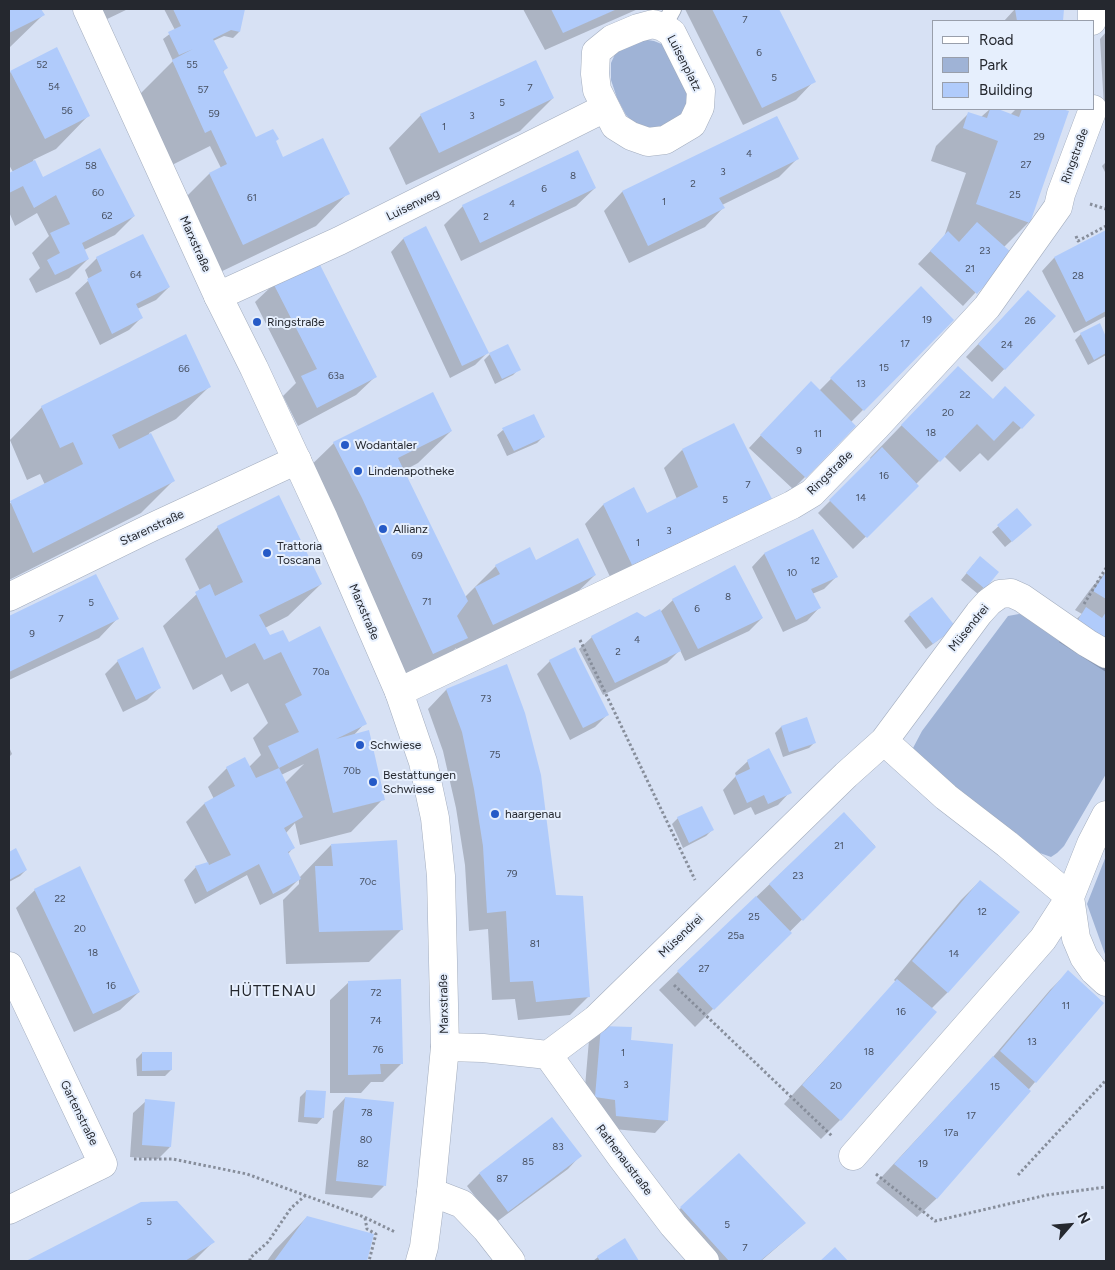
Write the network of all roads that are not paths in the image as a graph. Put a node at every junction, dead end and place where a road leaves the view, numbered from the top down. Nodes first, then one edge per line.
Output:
1 (88, 9) edge
2 (668, 18) edge
3 (605, 108) junction
4 (1092, 110) edge
5 (218, 296) junction
6 (297, 460) junction
7 (9, 597) edge
8 (1106, 654) edge
9 (398, 692) junction
10 (884, 741) junction
11 (1106, 815) edge
12 (1070, 897) junction
13 (11, 976) edge
14 (1106, 982) edge
15 (445, 1047) junction
16 (548, 1055) junction
17 (853, 1156) road end
18 (431, 1192) junction
19 (9, 1210) edge
20 (420, 1261) edge
21 (512, 1261) edge
22 (705, 1261) edge

1 - 5 street, Marxstraße
2 - 3 street, Luisenplatz
2 - 3 street, Luisenplatz
3 - 5 street, Luisenweg
4 - 9 street, Ringstraße
5 - 6 street, Marxstraße
6 - 7 street, Starenstraße
6 - 9 street, Marxstraße
8 - 10 street, Müsendrei
9 - 15 street, Marxstraße
10 - 12 street
10 - 16 street, Müsendrei
11 - 12 street
12 - 14 street
12 - 17 street
13 - 19 street, Gartenstraße
15 - 16 street
15 - 18 street, Marxstraße
16 - 22 street, Rathenaustraße
18 - 20 street, Marxstraße
18 - 21 street

